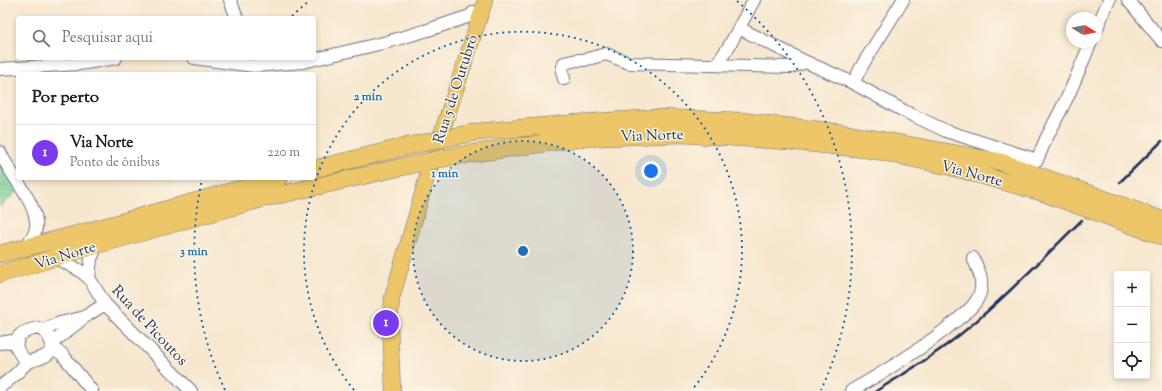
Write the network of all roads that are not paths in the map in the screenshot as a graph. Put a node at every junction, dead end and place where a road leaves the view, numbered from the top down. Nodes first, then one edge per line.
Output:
1 (230, 0) edge
2 (754, 0) edge
3 (1109, 0) edge
4 (1128, 0) edge
5 (898, 1) edge
6 (478, 6) edge
7 (236, 16) edge
8 (1102, 16) edge
9 (739, 28) junction
10 (1162, 41) edge
11 (1088, 48) edge
12 (316, 59) edge
13 (104, 60) edge
14 (224, 60) edge
15 (311, 60) edge
16 (253, 62) edge
17 (806, 62) junction
18 (716, 64) junction
19 (0, 68) edge
20 (564, 79) dead end
21 (853, 82) junction
22 (0, 152) edge
23 (316, 169) edge
24 (273, 180) edge
25 (1162, 220) edge
26 (1162, 236) edge
27 (26, 245) junction
28 (97, 245) junction
29 (0, 254) edge
30 (53, 258) junction
31 (973, 258) dead end
32 (0, 274) edge
33 (89, 278) junction
34 (105, 304) junction
35 (86, 316) junction
36 (43, 330) junction
37 (18, 340) junction
38 (0, 343) edge
39 (52, 345) junction
40 (29, 362) junction
41 (0, 387) edge
42 (92, 391) edge
43 (191, 391) edge
44 (393, 391) edge
45 (850, 391) edge

1 - 7 street
2 - 9 street
3 - 8 street
4 - 10 street
5 - 21 street
6 - 12 street
6 - 44 main road, Rua 5 de Outubro
9 - 17 street
9 - 18 street
11 - 21 street
13 - 19 street
14 - 16 street
15 - 16 street
17 - 18 street
17 - 21 street
18 - 20 street
22 - 27 street
23 - 25 highway, Via Norte, bridge
24 - 27 highway, Via Norte
26 - 28 highway, Via Norte, bridge
27 - 29 highway, Via Norte
28 - 30 highway, Via Norte
28 - 33 street
30 - 32 highway, Via Norte
30 - 33 street, Rua de Picoutos
31 - 45 street
33 - 34 street, Rua de Picoutos
34 - 35 street
34 - 43 street, Rua de Picoutos
35 - 36 street
35 - 39 street
36 - 37 street
36 - 39 street
37 - 38 street
37 - 40 street
39 - 40 street
39 - 42 street
40 - 41 street

